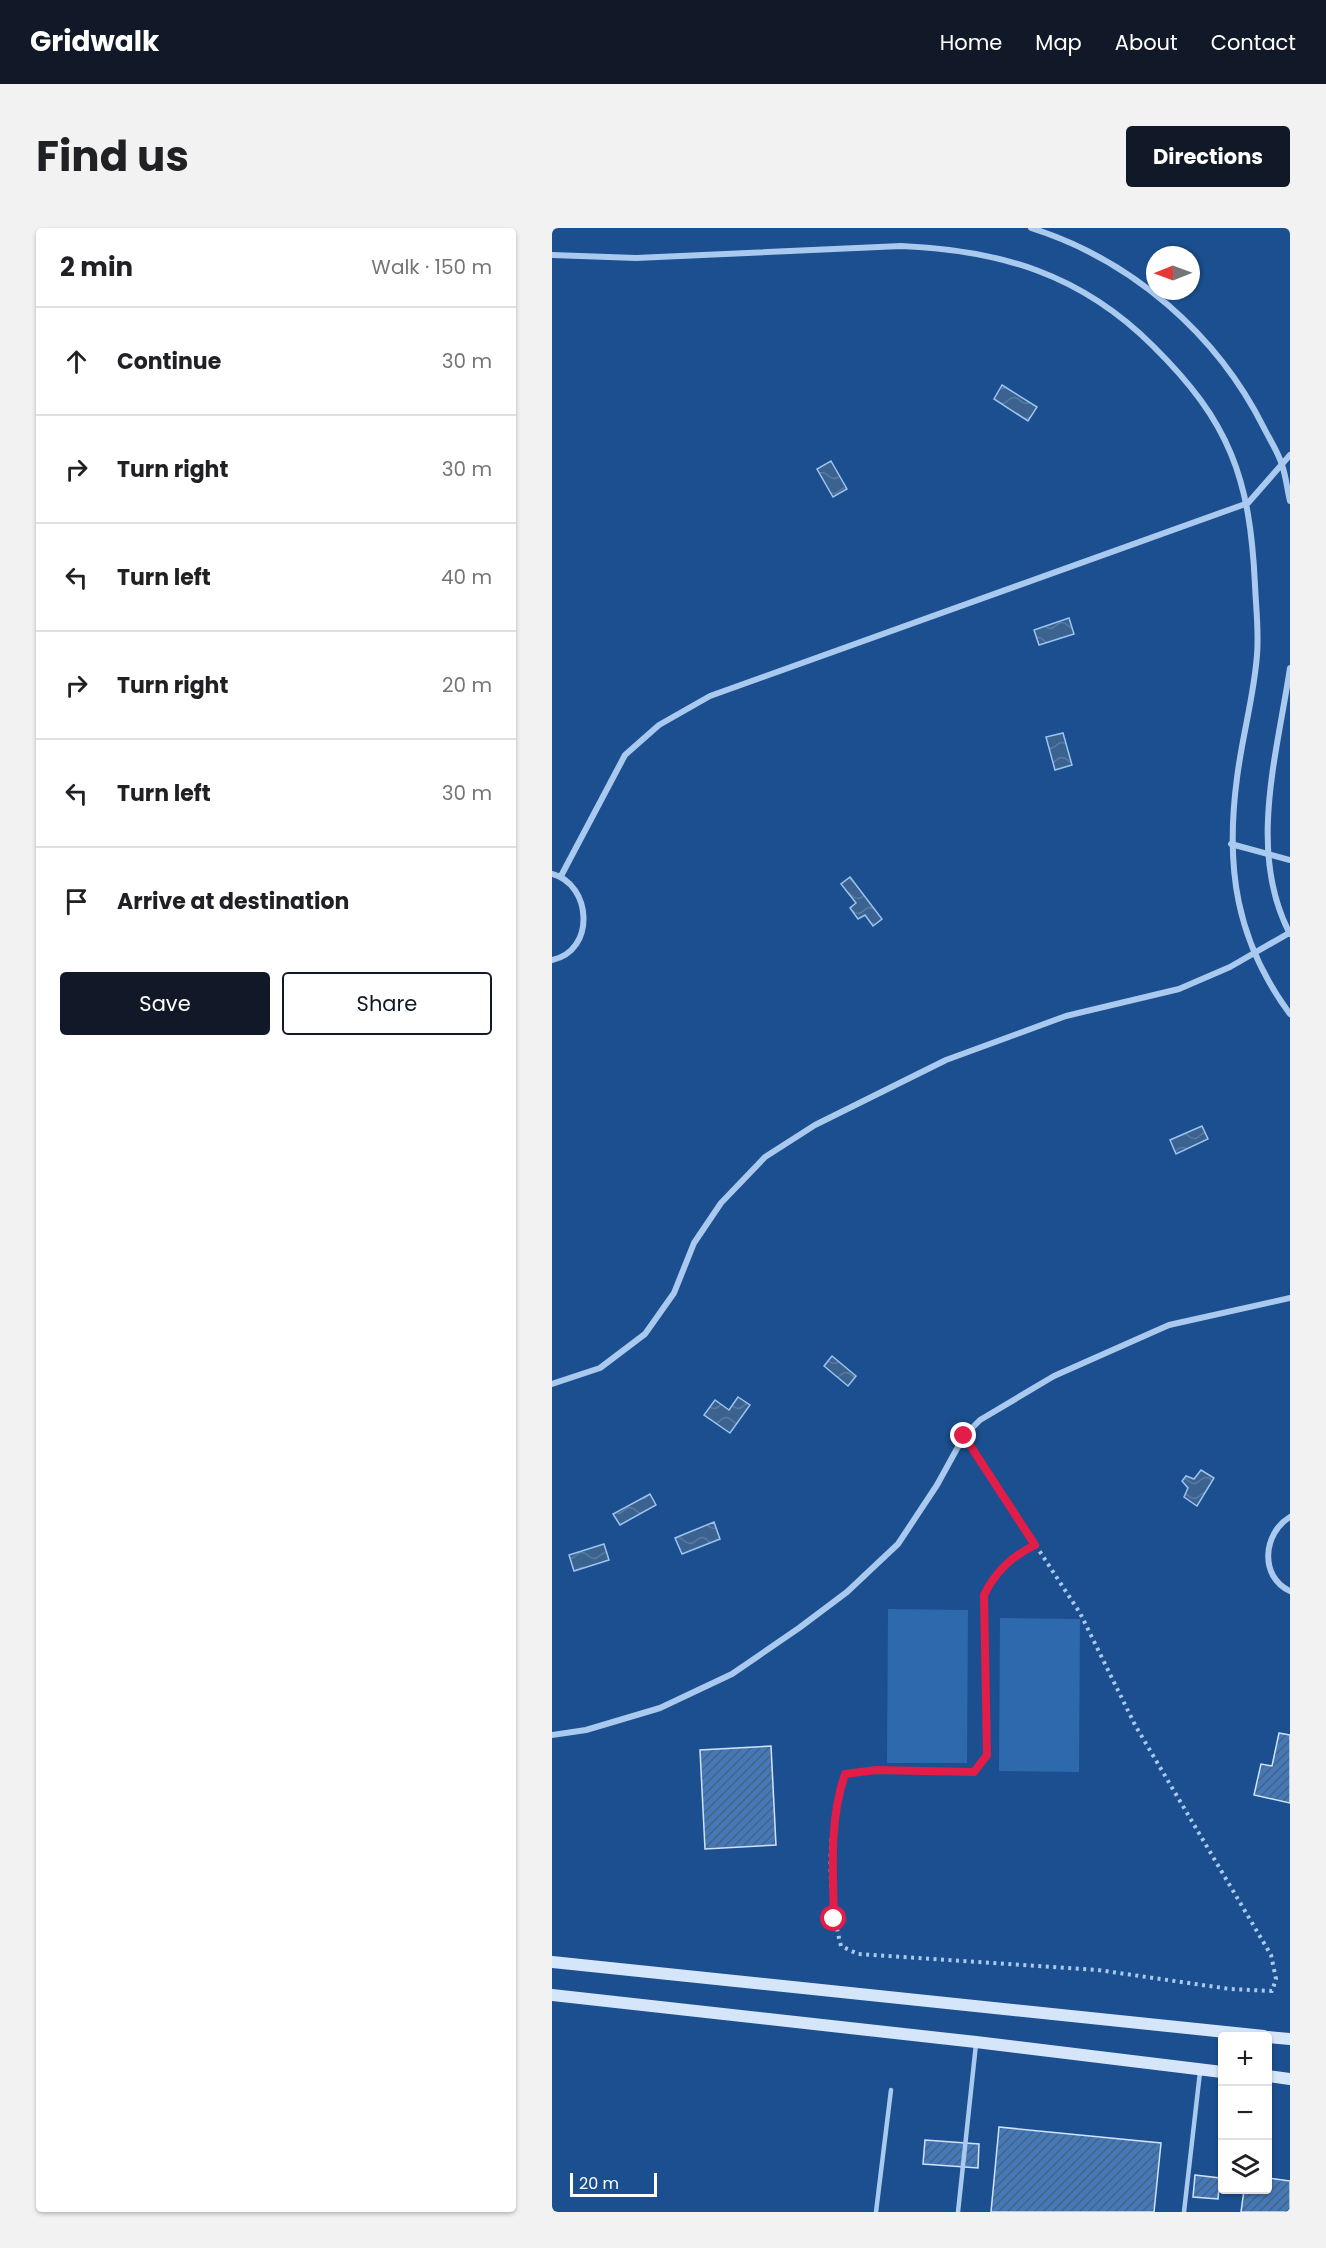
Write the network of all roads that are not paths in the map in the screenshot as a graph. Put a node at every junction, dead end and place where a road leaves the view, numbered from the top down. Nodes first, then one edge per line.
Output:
1 (1031, 228) edge
2 (552, 255) edge
3 (1290, 455) edge
4 (1282, 465) junction
5 (1290, 501) edge
6 (1248, 502) junction
7 (1290, 668) edge
8 (1231, 844) junction
9 (1266, 854) junction
10 (1290, 861) edge
11 (552, 874) edge
12 (561, 876) junction
13 (1289, 934) edge
14 (1255, 952) junction
15 (552, 960) edge
16 (1290, 1014) edge
17 (1290, 1298) edge
18 (552, 1384) edge
19 (1290, 1517) edge
20 (1290, 1591) edge
21 (552, 1735) edge
22 (552, 1962) edge
23 (552, 1995) edge
24 (1218, 2032) edge
25 (1272, 2038) edge
26 (1290, 2039) edge
27 (976, 2042) junction
28 (1200, 2070) junction
29 (1218, 2072) edge
30 (1272, 2077) edge
31 (1290, 2079) edge
32 (891, 2090) dead end
33 (876, 2212) edge
34 (958, 2212) edge
35 (1184, 2212) edge

1 - 4 street
2 - 6 street
3 - 4 street
4 - 5 street
4 - 6 street
6 - 8 street
6 - 12 street
7 - 9 street
8 - 9 street
8 - 14 street
9 - 10 street
9 - 13 street
11 - 12 street
12 - 15 street
13 - 14 street
14 - 16 street
14 - 18 street
17 - 21 street
19 - 20 street
22 - 24 main road
23 - 27 main road
25 - 26 main road
27 - 28 main road
27 - 34 lane
28 - 29 main road
28 - 35 lane
30 - 31 main road
32 - 33 lane

